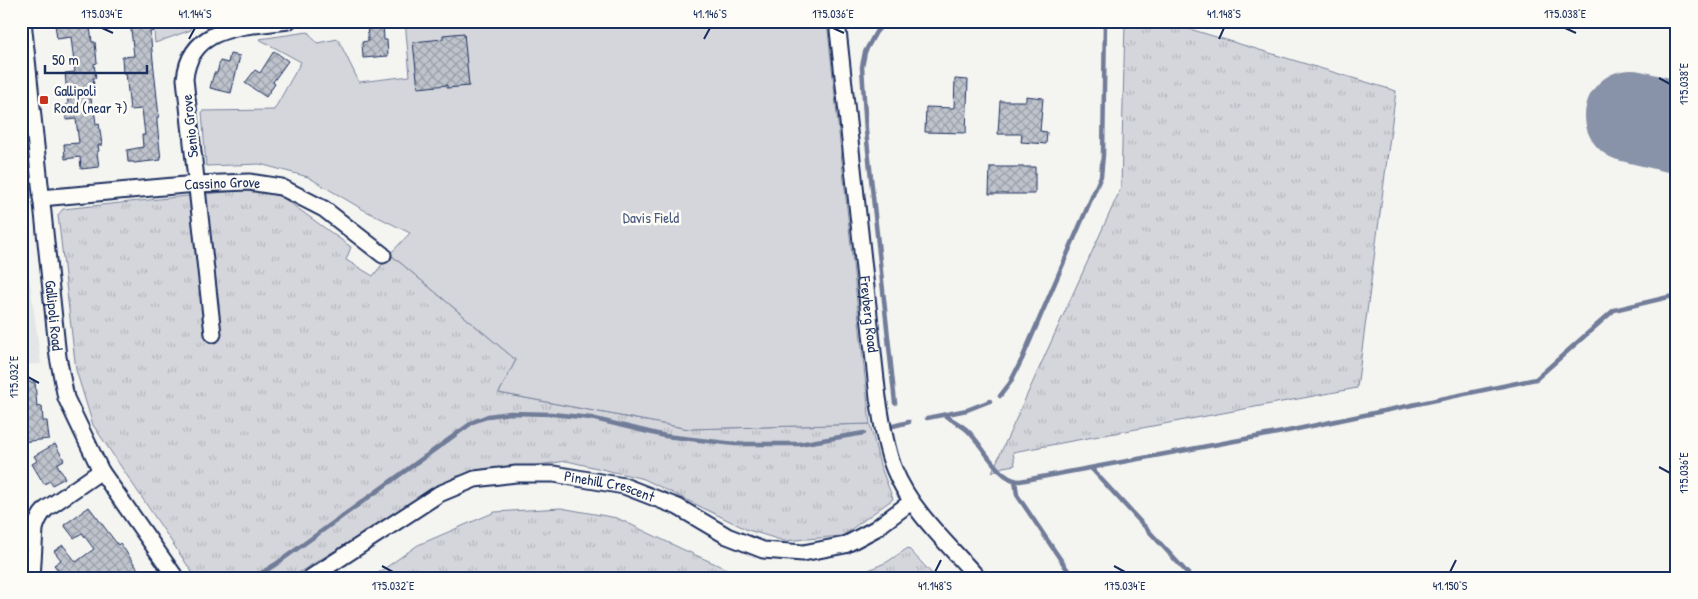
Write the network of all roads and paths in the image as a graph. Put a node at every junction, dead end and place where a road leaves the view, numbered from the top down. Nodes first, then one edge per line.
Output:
1 (23, 21) edge
2 (288, 21) edge
3 (837, 21) edge
4 (196, 184) junction
5 (41, 198) junction
6 (383, 255) dead end
7 (213, 334) dead end
8 (101, 471) junction
9 (911, 502) junction
10 (32, 578) edge
11 (176, 578) edge
12 (310, 578) edge
13 (978, 578) edge

1 - 5 street, Gallipoli Road
2 - 4 street, Senio Grove
3 - 9 street, Freyberg Road
4 - 5 street, Cassino Grove
4 - 6 street, Cassino Grove
4 - 7 street, Senio Grove
5 - 8 street, Gallipoli Road
8 - 10 street
8 - 11 street, Gallipoli Road
9 - 12 street, Pinehill Crescent
9 - 13 street, Freyberg Road

